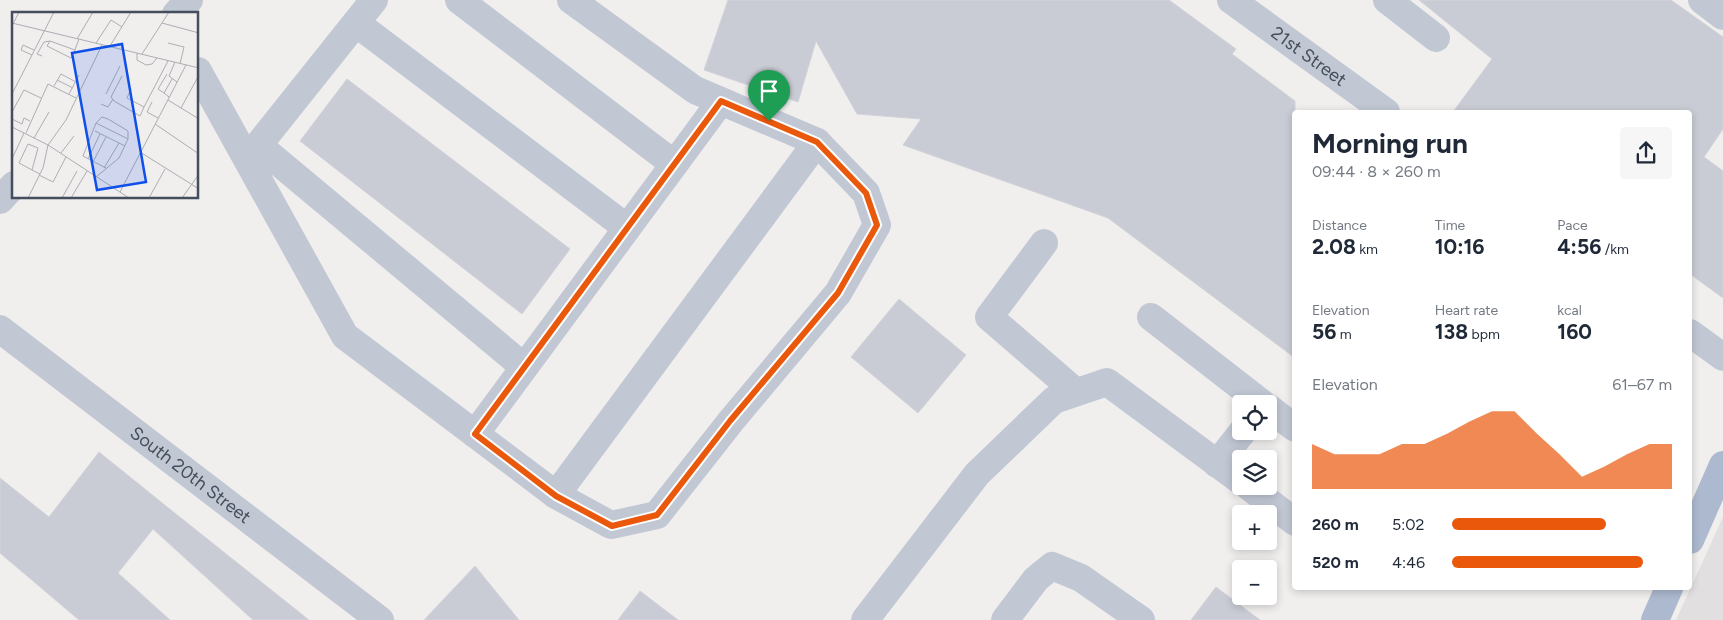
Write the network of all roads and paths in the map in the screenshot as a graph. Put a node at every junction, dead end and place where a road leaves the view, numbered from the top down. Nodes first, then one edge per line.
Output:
1 (189, 0) edge
2 (374, 0) edge
3 (459, 0) edge
4 (571, 0) edge
5 (1231, 0) edge
6 (1387, 0) edge
7 (1702, 0) edge
8 (178, 12) edge
9 (1723, 16) edge
10 (356, 23) junction
11 (1436, 38) dead end
12 (199, 71) edge
13 (721, 101) junction
14 (1383, 110) edge
15 (817, 142) junction
16 (253, 152) junction
17 (674, 164) junction
18 (12, 187) edge
19 (0, 200) edge
20 (626, 228) junction
21 (1044, 242) dead end
22 (1151, 317) dead end
23 (0, 329) edge
24 (1692, 334) edge
25 (1723, 357) edge
26 (524, 367) junction
27 (1076, 392) junction
28 (1251, 395) edge
29 (1277, 414) edge
30 (1292, 426) edge
31 (475, 434) junction
32 (1236, 440) edge
33 (1218, 464) junction
34 (1722, 468) edge
35 (1232, 475) edge
36 (1260, 495) edge
37 (556, 496) junction
38 (1292, 520) edge
39 (1692, 536) edge
40 (1668, 590) edge
41 (373, 618) edge
42 (865, 620) edge
43 (1005, 620) edge
44 (1141, 620) edge
45 (1654, 620) edge

1 - 8 street
2 - 10 street
3 - 17 street
4 - 13 street
5 - 14 street, 21st Street
6 - 11 street
7 - 9 street
10 - 16 street
10 - 20 street
12 - 16 street
13 - 15 street
13 - 17 street
15 - 37 street
15 - 37 street
16 - 26 street
16 - 31 street
17 - 20 street
18 - 19 street
20 - 26 street
21 - 27 street
22 - 28 street
23 - 41 street, South 20th Street
24 - 25 street
26 - 31 street
27 - 33 street
27 - 42 street
29 - 30 street
31 - 37 street
32 - 33 street
33 - 35 street
34 - 39 main road
36 - 38 street
40 - 45 main road
43 - 44 street

